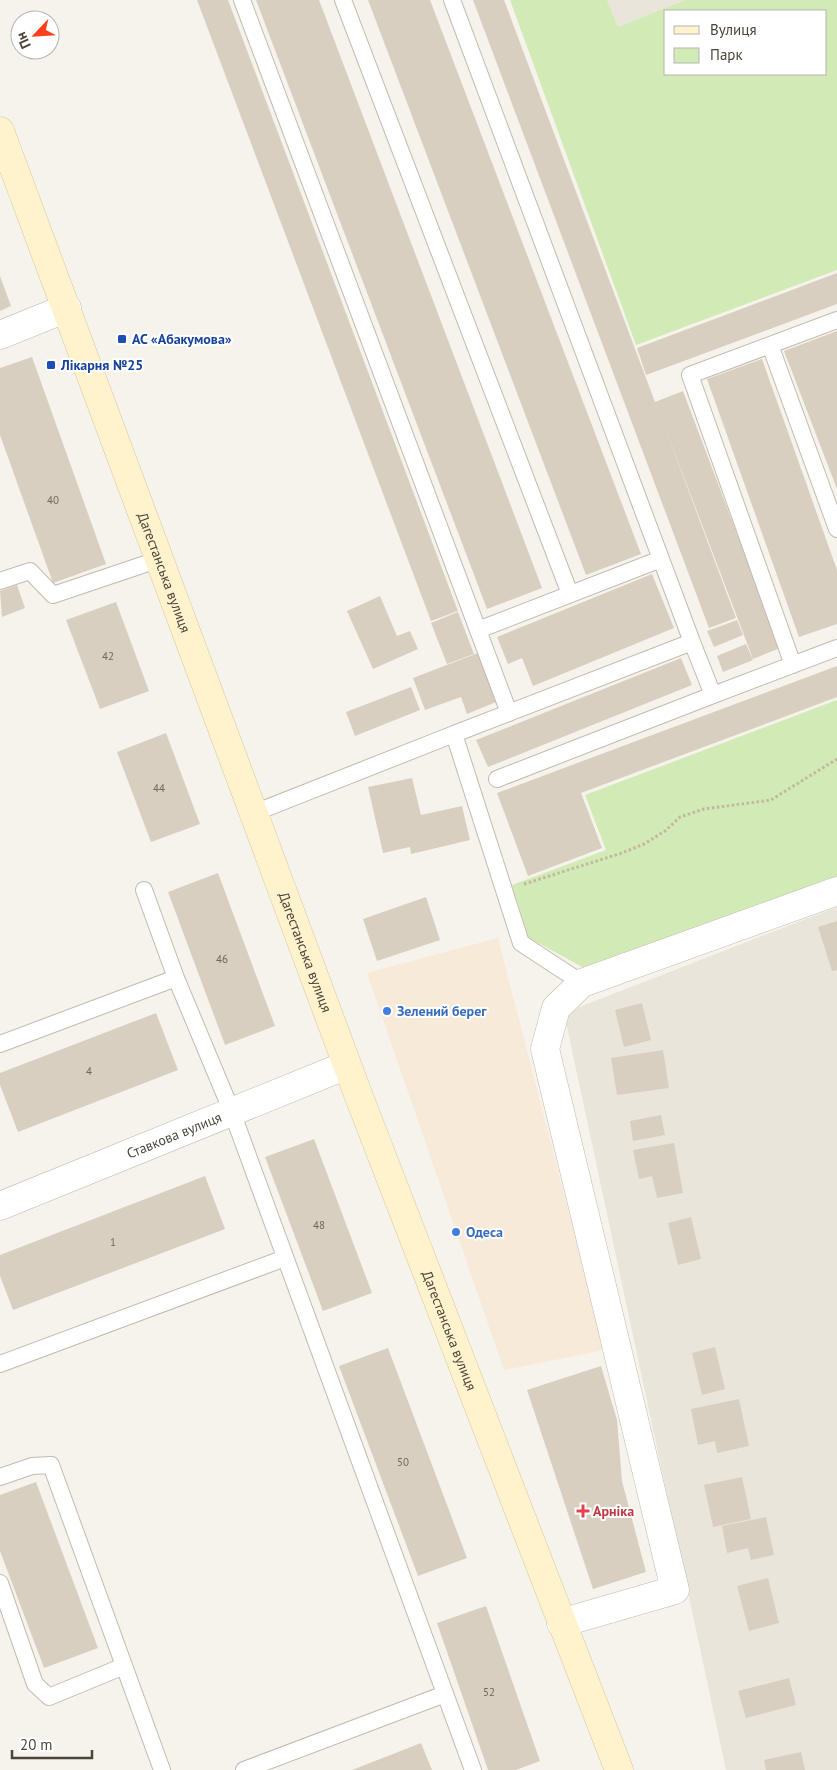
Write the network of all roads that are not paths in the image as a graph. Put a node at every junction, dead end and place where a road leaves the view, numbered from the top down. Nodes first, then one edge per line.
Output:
1 (242, 0) edge
2 (343, 0) edge
3 (452, 0) edge
4 (0, 131) edge
5 (67, 308) junction
6 (837, 320) edge
7 (0, 335) edge
8 (770, 345) junction
9 (837, 529) edge
10 (160, 559) junction
11 (660, 559) junction
12 (1, 578) edge
13 (570, 594) junction
14 (478, 630) junction
15 (692, 642) junction
16 (837, 648) edge
17 (793, 665) junction
18 (713, 695) junction
19 (509, 713) junction
20 (454, 734) junction
21 (497, 779) dead end
22 (254, 812) junction
23 (144, 890) dead end
24 (837, 891) edge
25 (176, 978) junction
26 (582, 983) junction
27 (0, 1044) edge
28 (347, 1065) junction
29 (232, 1112) junction
30 (0, 1206) edge
31 (285, 1258) junction
32 (0, 1364) edge
33 (0, 1477) edge
34 (0, 1583) edge
35 (561, 1623) junction
36 (124, 1666) junction
37 (445, 1694) junction
38 (162, 1770) edge
39 (244, 1770) edge
40 (473, 1770) edge
41 (618, 1770) edge

1 - 14 lane
2 - 13 lane
3 - 11 lane
4 - 5 street, Дагестанська вулиця
5 - 7 street
5 - 10 street, Дагестанська вулиця
6 - 8 lane
8 - 9 lane
8 - 17 lane
10 - 12 lane
10 - 22 street, Дагестанська вулиця
11 - 13 lane
11 - 15 lane
13 - 14 lane
14 - 19 lane
15 - 18 lane
15 - 19 lane
16 - 17 lane
17 - 18 lane
18 - 21 lane
19 - 20 lane
20 - 22 lane
20 - 26 lane
22 - 28 street, Дагестанська вулиця
23 - 25 lane
24 - 26 street
25 - 27 lane
25 - 29 lane
26 - 35 street
28 - 29 street, Ставкова вулиця
28 - 35 street, Дагестанська вулиця
29 - 30 street, Ставкова вулиця
29 - 31 lane
31 - 32 lane
31 - 37 lane
33 - 36 lane
34 - 36 lane
35 - 41 street, Дагестанська вулиця
36 - 38 lane
37 - 39 lane
37 - 40 lane

